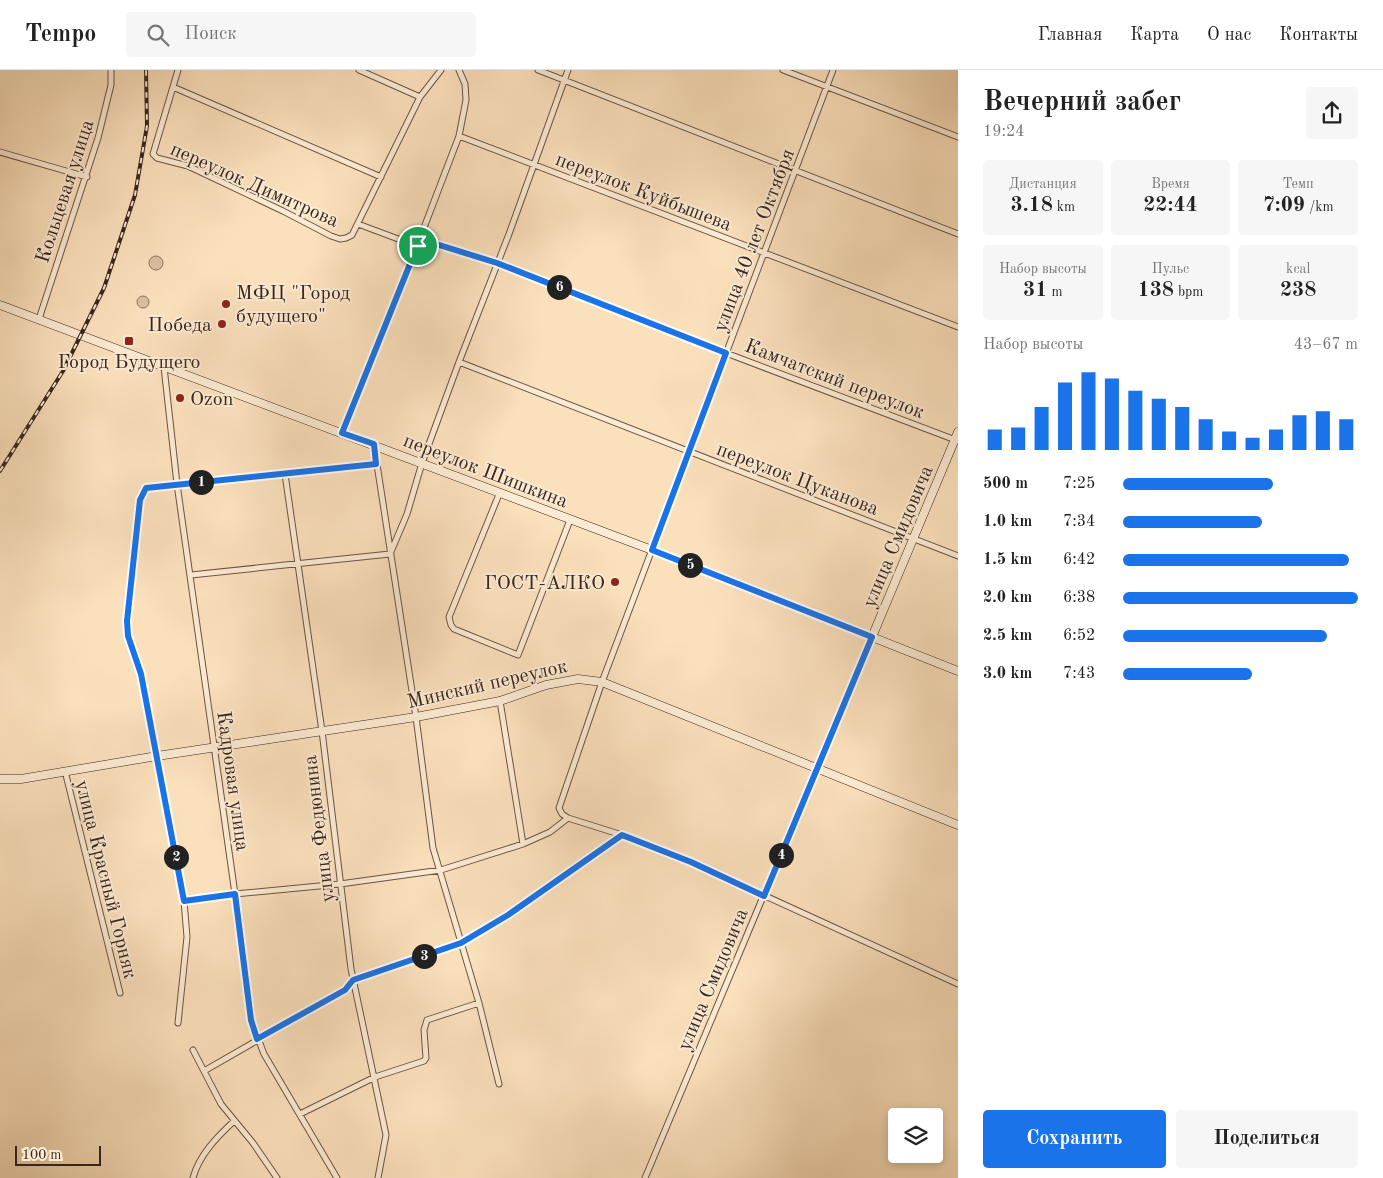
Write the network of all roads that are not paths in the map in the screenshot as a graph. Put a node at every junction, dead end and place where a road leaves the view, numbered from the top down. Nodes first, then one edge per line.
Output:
1 (111, 70) edge
2 (178, 70) edge
3 (359, 70) edge
4 (441, 70) edge
5 (459, 70) edge
6 (538, 70) edge
7 (568, 70) edge
8 (783, 70) edge
9 (833, 70) edge
10 (565, 80) junction
11 (174, 87) junction
12 (826, 87) junction
13 (420, 97) junction
14 (459, 136) junction
15 (958, 137) edge
16 (0, 152) edge
17 (534, 165) junction
18 (795, 172) junction
19 (87, 177) junction
20 (381, 177) junction
21 (358, 224) junction
22 (958, 234) edge
23 (420, 239) junction
24 (418, 246) junction
25 (764, 253) junction
26 (497, 263) junction
27 (0, 305) edge
28 (39, 319) junction
29 (958, 327) edge
30 (726, 353) junction
31 (459, 362) junction
32 (164, 367) junction
33 (958, 432) edge
34 (342, 433) junction
35 (956, 441) edge
36 (374, 444) junction
37 (689, 452) junction
38 (422, 463) junction
39 (376, 464) junction
40 (285, 474) junction
41 (177, 484) junction
42 (500, 492) junction
43 (570, 520) junction
44 (913, 539) junction
45 (652, 550) junction
46 (390, 554) junction
47 (958, 556) edge
48 (298, 564) junction
49 (191, 575) junction
50 (872, 637) junction
51 (958, 671) edge
52 (602, 682) junction
53 (500, 701) junction
54 (416, 717) junction
55 (322, 732) junction
56 (214, 747) junction
57 (157, 756) junction
58 (818, 770) junction
59 (65, 771) junction
60 (0, 779) edge
61 (568, 818) junction
62 (958, 825) edge
63 (622, 835) junction
64 (523, 844) junction
65 (441, 870) junction
66 (340, 884) junction
67 (235, 894) junction
68 (764, 896) junction
69 (184, 901) junction
70 (461, 943) junction
71 (353, 980) junction
72 (958, 984) edge
73 (120, 993) dead end
74 (479, 1003) junction
75 (178, 1023) dead end
76 (257, 1039) junction
77 (193, 1050) dead end
78 (204, 1071) junction
79 (375, 1077) junction
80 (499, 1084) dead end
81 (300, 1114) junction
82 (234, 1121) junction
83 (193, 1178) edge
84 (277, 1178) edge
85 (337, 1178) edge
86 (378, 1178) edge
87 (645, 1178) edge

1 - 19 street, Кольцевая улица
2 - 11 street
3 - 13 street
4 - 13 street
5 - 14 street
6 - 10 street
7 - 10 street
8 - 12 street
9 - 12 street, улица 40 лет Октября
10 - 17 street
10 - 18 street
11 - 20 street
11 - 21 street, переулок Димитрова
12 - 15 street
12 - 18 street, улица 40 лет Октября
13 - 20 street
14 - 17 street, переулок Куйбышева
14 - 23 street
16 - 19 street
17 - 25 street, переулок Куйбышева
17 - 26 street
18 - 22 street
18 - 25 street, улица 40 лет Октября
19 - 28 street, Кольцевая улица
20 - 21 street
21 - 24 street, переулок Димитрова
23 - 24 street
23 - 26 street, Камчатский переулок
24 - 34 street
25 - 29 street, переулок Куйбышева
25 - 30 street, улица 40 лет Октября
26 - 30 street, Камчатский переулок
26 - 31 street
27 - 28 street, переулок Шишкина
28 - 32 street, переулок Шишкина
30 - 35 street, Камчатский переулок
30 - 37 street, улица 40 лет Октября
31 - 37 street, переулок Цуканова
31 - 38 street
32 - 34 street, переулок Шишкина
32 - 41 street, Кадровая улица
33 - 35 street, улица Смидовича
34 - 36 street, переулок Шишкина
35 - 44 street, улица Смидовича
36 - 38 street, переулок Шишкина
36 - 39 street
37 - 44 street, переулок Цуканова
37 - 45 street, улица 40 лет Октября
38 - 42 street, переулок Шишкина
38 - 46 street
39 - 40 street, переулок Шишкина
39 - 46 street
40 - 41 street, переулок Шишкина
40 - 48 street, улица Федюнина
41 - 49 street, Кадровая улица
41 - 57 street, переулок Шишкина
42 - 43 street, переулок Шишкина
42 - 43 street
43 - 45 street, переулок Шишкина
44 - 47 street, переулок Цуканова
44 - 50 street, улица Смидовича
45 - 50 street, переулок Шишкина
45 - 52 street, улица 40 лет Октября
46 - 48 street
46 - 54 street
48 - 49 street
48 - 55 street, улица Федюнина
49 - 56 street, Кадровая улица
50 - 51 street, переулок Шишкина
50 - 58 street, улица Смидовича
52 - 53 street, Минский переулок
52 - 58 street, Минский переулок
52 - 61 street, улица 40 лет Октября
53 - 54 street, Минский переулок
53 - 64 street
54 - 55 street, Минский переулок
54 - 65 street
55 - 56 street, Минский переулок
55 - 66 street, улица Федюнина
56 - 57 street, Минский переулок
56 - 67 street, Кадровая улица
57 - 59 street, Минский переулок
57 - 69 street
58 - 62 street, Минский переулок
58 - 68 street, улица Смидовича
59 - 60 street, Минский переулок
59 - 73 street, улица Красный Горняк
61 - 63 street
61 - 64 street
63 - 68 street
63 - 70 street
64 - 65 street
65 - 66 street
65 - 70 street
66 - 67 street
66 - 71 street, улица Федюнина
67 - 69 street
67 - 76 street, Кадровая улица
68 - 72 street
68 - 87 street, улица Смидовича
69 - 75 street
70 - 71 street
70 - 74 street
71 - 76 street
71 - 79 street, улица Федюнина
74 - 79 street
74 - 80 street
76 - 78 street
76 - 81 street, Кадровая улица
77 - 78 street
78 - 82 street
79 - 81 street
79 - 86 street, улица Федюнина
81 - 85 street, Кадровая улица
82 - 83 street
82 - 84 street

